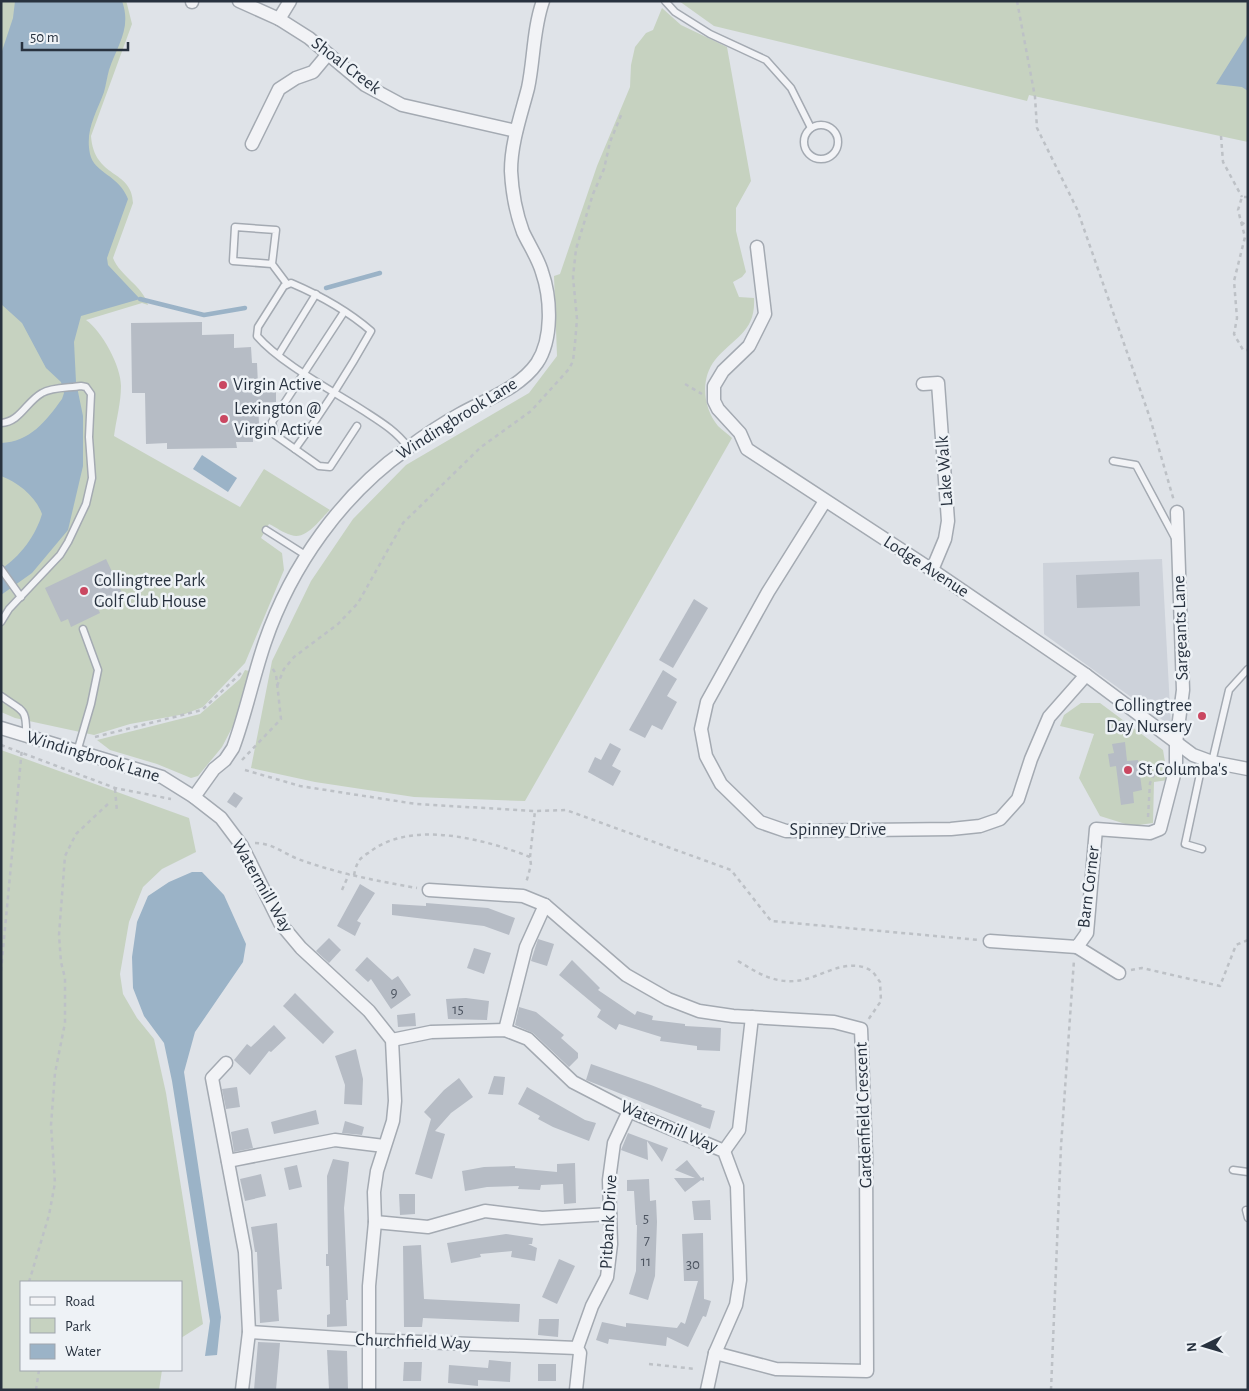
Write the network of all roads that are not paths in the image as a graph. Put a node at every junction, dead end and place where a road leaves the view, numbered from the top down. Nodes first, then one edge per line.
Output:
1 (239, 1) edge
2 (290, 1) edge
3 (543, 1) edge
4 (665, 1) edge
5 (279, 19) junction
6 (328, 54) junction
7 (811, 128) junction
8 (516, 130) junction
9 (252, 144) dead end
10 (757, 247) dead end
11 (272, 264) junction
12 (287, 284) junction
13 (316, 294) junction
14 (344, 312) junction
15 (279, 354) junction
16 (305, 373) junction
17 (923, 384) dead end
18 (334, 392) junction
19 (1, 423) edge
20 (357, 426) dead end
21 (408, 447) junction
22 (295, 449) junction
23 (1113, 461) dead end
24 (825, 501) junction
25 (1177, 512) road end
26 (266, 530) dead end
27 (1179, 546) junction
28 (308, 556) junction
29 (1, 569) edge
30 (932, 570) junction
31 (21, 597) junction
32 (1, 622) edge
33 (83, 629) dead end
34 (1248, 669) edge
35 (1086, 675) junction
36 (1, 696) edge
37 (1, 728) edge
38 (26, 737) junction
39 (1176, 743) junction
40 (77, 752) junction
41 (1208, 761) junction
42 (1248, 769) edge
43 (194, 797) junction
44 (1202, 849) dead end
45 (429, 890) road end
46 (545, 905) junction
47 (990, 941) road end
48 (1077, 947) junction
49 (1119, 973) road end
50 (752, 1018) junction
51 (505, 1030) junction
52 (392, 1040) junction
53 (226, 1063) dead end
54 (629, 1111) junction
55 (384, 1146) junction
56 (724, 1151) junction
57 (228, 1161) junction
58 (1233, 1170) dead end
59 (1248, 1172) edge
60 (1246, 1210) dead end
61 (610, 1214) junction
62 (1248, 1218) edge
63 (375, 1222) junction
64 (249, 1332) junction
65 (370, 1340) junction
66 (578, 1348) junction
67 (715, 1353) junction
68 (242, 1390) edge
69 (369, 1390) edge
70 (576, 1390) edge
71 (708, 1390) edge

1 - 5 street, Shoal Creek
2 - 5 street
3 - 8 street, Windingbrook Lane
4 - 7 lane
5 - 6 street, Shoal Creek
6 - 8 street, Shoal Creek
6 - 9 street
7 - 7 lane
8 - 21 street, Windingbrook Lane
10 - 24 street, Lodge Avenue
11 - 11 lane
11 - 12 lane
12 - 13 lane
12 - 15 lane
13 - 14 lane
13 - 15 lane
14 - 16 lane
14 - 18 lane
15 - 16 lane
16 - 18 lane
16 - 22 lane
17 - 30 street, Lake Walk
18 - 21 lane
18 - 22 lane
19 - 31 lane
20 - 22 lane
21 - 28 street, Windingbrook Lane
23 - 27 lane
24 - 30 street, Lodge Avenue
24 - 35 street, Spinney Drive
25 - 27 street, Sargeants Lane
26 - 28 lane
27 - 39 street, Sargeants Lane
28 - 43 street, Windingbrook Lane
29 - 31 lane
30 - 35 street, Lodge Avenue
31 - 32 lane
33 - 40 lane
34 - 41 lane
35 - 39 street, Lodge Avenue
36 - 38 lane
37 - 38 street, Windingbrook Lane
38 - 40 street, Windingbrook Lane
39 - 41 street, Lodge Avenue
39 - 48 street, Barn Corner
40 - 43 street, Windingbrook Lane
41 - 42 street
41 - 44 lane
43 - 52 street, Watermill Way
45 - 46 street, Gardenfield Crescent
46 - 50 street, Gardenfield Crescent
46 - 51 street
47 - 48 street, Barn Corner
48 - 49 street, Barn Corner
50 - 56 street
50 - 67 street, Gardenfield Crescent
51 - 52 street, Watermill Way
51 - 54 street, Watermill Way
52 - 55 street
53 - 57 street
54 - 56 street, Watermill Way
54 - 61 street, Pitbank Drive
55 - 57 street
55 - 63 street
56 - 67 street, Watermill Way
57 - 64 street
58 - 59 lane
60 - 62 lane
61 - 63 street
61 - 66 street, Pitbank Drive
63 - 65 street
64 - 65 street, Churchfield Way
64 - 68 street
65 - 66 street, Churchfield Way
65 - 69 street
66 - 70 street, Pitbank Drive
67 - 71 street, Watermill Way

